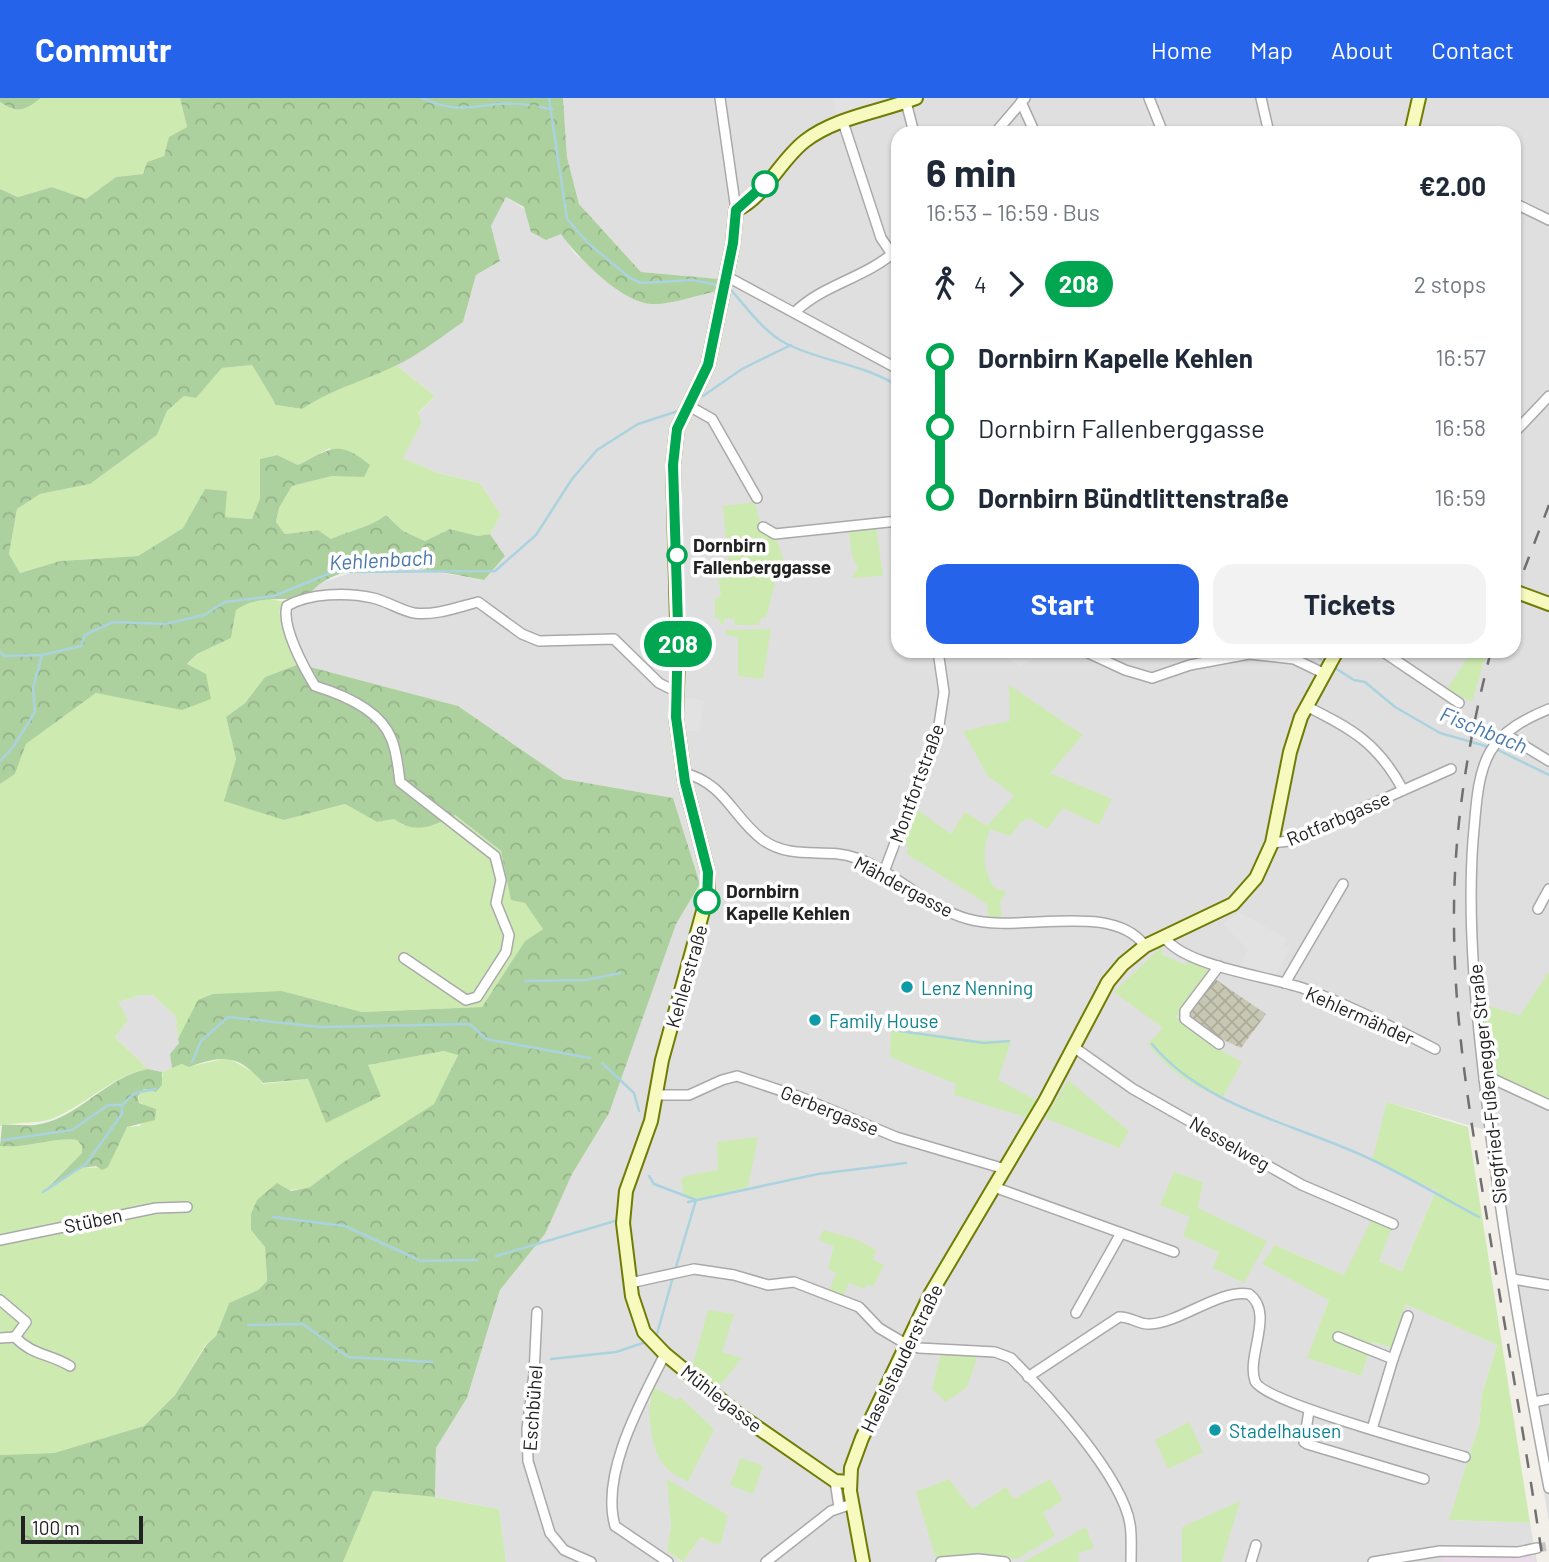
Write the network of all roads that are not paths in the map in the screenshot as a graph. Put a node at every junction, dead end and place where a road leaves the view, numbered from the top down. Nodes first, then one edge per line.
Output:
1 (720, 98) edge
2 (1149, 98) edge
3 (1261, 98) edge
4 (1419, 98) edge
5 (911, 100) edge
6 (1023, 100) edge
7 (843, 122) junction
8 (913, 126) edge
9 (1001, 126) edge
10 (1032, 126) edge
11 (1160, 126) edge
12 (1267, 126) edge
13 (1413, 126) edge
14 (1521, 206) edge
15 (736, 210) junction
16 (1549, 219) edge
17 (891, 247) edge
18 (891, 254) edge
19 (726, 276) junction
20 (795, 312) junction
21 (891, 365) edge
22 (1549, 396) edge
23 (689, 406) junction
24 (1521, 426) edge
25 (757, 498) dead end
26 (891, 522) edge
27 (763, 527) dead end
28 (1521, 594) edge
29 (1549, 604) edge
30 (939, 658) edge
31 (1099, 658) edge
32 (1228, 658) edge
33 (1285, 658) edge
34 (1333, 658) edge
35 (1392, 658) edge
36 (1323, 673) junction
37 (677, 692) junction
38 (1459, 703) dead end
39 (1306, 706) junction
40 (1549, 709) edge
41 (1505, 734) junction
42 (1549, 761) edge
43 (1451, 769) dead end
44 (684, 773) junction
45 (1403, 790) junction
46 (1272, 843) junction
47 (884, 872) junction
48 (1343, 884) dead end
49 (1549, 888) edge
50 (1538, 909) dead end
51 (1164, 937) junction
52 (1145, 946) junction
53 (404, 958) dead end
54 (1219, 966) junction
55 (1285, 983) junction
56 (1219, 1044) dead end
57 (1075, 1048) junction
58 (1435, 1049) dead end
59 (1484, 1079) junction
60 (657, 1095) junction
61 (1549, 1105) edge
62 (1005, 1169) junction
63 (993, 1187) junction
64 (187, 1207) dead end
65 (1393, 1224) dead end
66 (1121, 1233) junction
67 (0, 1240) edge
68 (1174, 1252) dead end
69 (1513, 1279) junction
70 (630, 1283) junction
71 (1549, 1284) edge
72 (632, 1296) joint
73 (0, 1300) edge
74 (537, 1311) dead end
75 (1076, 1313) dead end
76 (1408, 1316) dead end
77 (15, 1337) junction
78 (0, 1338) edge
79 (1338, 1338) dead end
80 (906, 1344) junction
81 (665, 1354) junction
82 (1393, 1359) junction
83 (70, 1366) dead end
84 (1028, 1377) junction
85 (1549, 1399) edge
86 (1534, 1402) junction
87 (1309, 1411) junction
88 (1372, 1429) junction
89 (1465, 1457) dead end
90 (1424, 1479) dead end
91 (835, 1481) junction
92 (850, 1482) junction
93 (1549, 1488) edge
94 (852, 1504) junction
95 (839, 1507) junction
96 (1256, 1545) dead end
97 (1537, 1548) tunnel mouth
98 (591, 1562) edge
99 (668, 1562) edge
100 (766, 1562) edge
101 (863, 1562) edge
102 (941, 1562) edge
103 (1005, 1562) edge
104 (1131, 1562) edge
105 (1251, 1562) edge
106 (1373, 1562) edge

1 - 15 street
2 - 11 street
3 - 12 street
4 - 13 street
5 - 7 street
5 - 8 street
6 - 9 street
6 - 10 street
7 - 15 street
7 - 17 street
14 - 16 street
15 - 19 street, Kehlerstraße
18 - 20 street
19 - 20 street
19 - 23 street, Kehlerstraße
20 - 21 street
22 - 24 street
23 - 25 street
23 - 37 street, Kehlerstraße
26 - 27 street
28 - 29 street
30 - 47 street, Montfortstraße
31 - 32 street
33 - 36 street
34 - 36 street, Haselstauderstraße
35 - 38 street
36 - 39 street, Haselstauderstraße
37 - 44 street, Kehlerstraße
37 - 53 street
39 - 45 street, Rotfarbgasse
39 - 46 street, Haselstauderstraße
40 - 41 street, Siegfried-Fußenegger Straße
41 - 42 street
41 - 59 street, Siegfried-Fußenegger Straße
43 - 45 street, Rotfarbgasse
44 - 47 street, Mähdergasse
44 - 60 street, Kehlerstraße
45 - 46 street, Rotfarbgasse
46 - 51 street, Haselstauderstraße
47 - 52 street, Mähdergasse
48 - 55 street, Kehlermähder
49 - 50 street
51 - 52 street, Haselstauderstraße
51 - 54 street, Kehlermähder
52 - 57 street, Haselstauderstraße
54 - 55 street, Kehlermähder
54 - 56 street
55 - 58 street, Kehlermähder
57 - 62 street, Haselstauderstraße
57 - 65 street, Nesselweg
59 - 61 street
59 - 69 street, Siegfried-Fußenegger Straße
60 - 62 street, Gerbergasse
60 - 70 street, Kehlerstraße
62 - 63 street, Haselstauderstraße
63 - 66 street
63 - 80 street, Haselstauderstraße
64 - 67 street, Stüben
66 - 68 street
66 - 75 street
69 - 71 street
69 - 86 street, Siegfried-Fußenegger Straße
70 - 72 street, Kehlerstraße
70 - 80 street
72 - 81 street, Mühlegasse
73 - 77 street
74 - 98 street, Eschbühel
76 - 82 street
77 - 78 street
77 - 83 street
79 - 82 street
80 - 84 street
80 - 92 street, Haselstauderstraße
81 - 91 street, Mühlegasse
81 - 99 street
82 - 88 street
84 - 87 street
84 - 104 street
85 - 86 street
86 - 93 street, Siegfried-Fußenegger Straße
87 - 88 street
87 - 90 street
88 - 89 street
91 - 92 street
91 - 95 street
92 - 94 street, Haselstauderstraße
94 - 95 street
94 - 101 street, Haselstauderstraße
95 - 100 street
96 - 105 street
97 - 106 street
102 - 103 street

